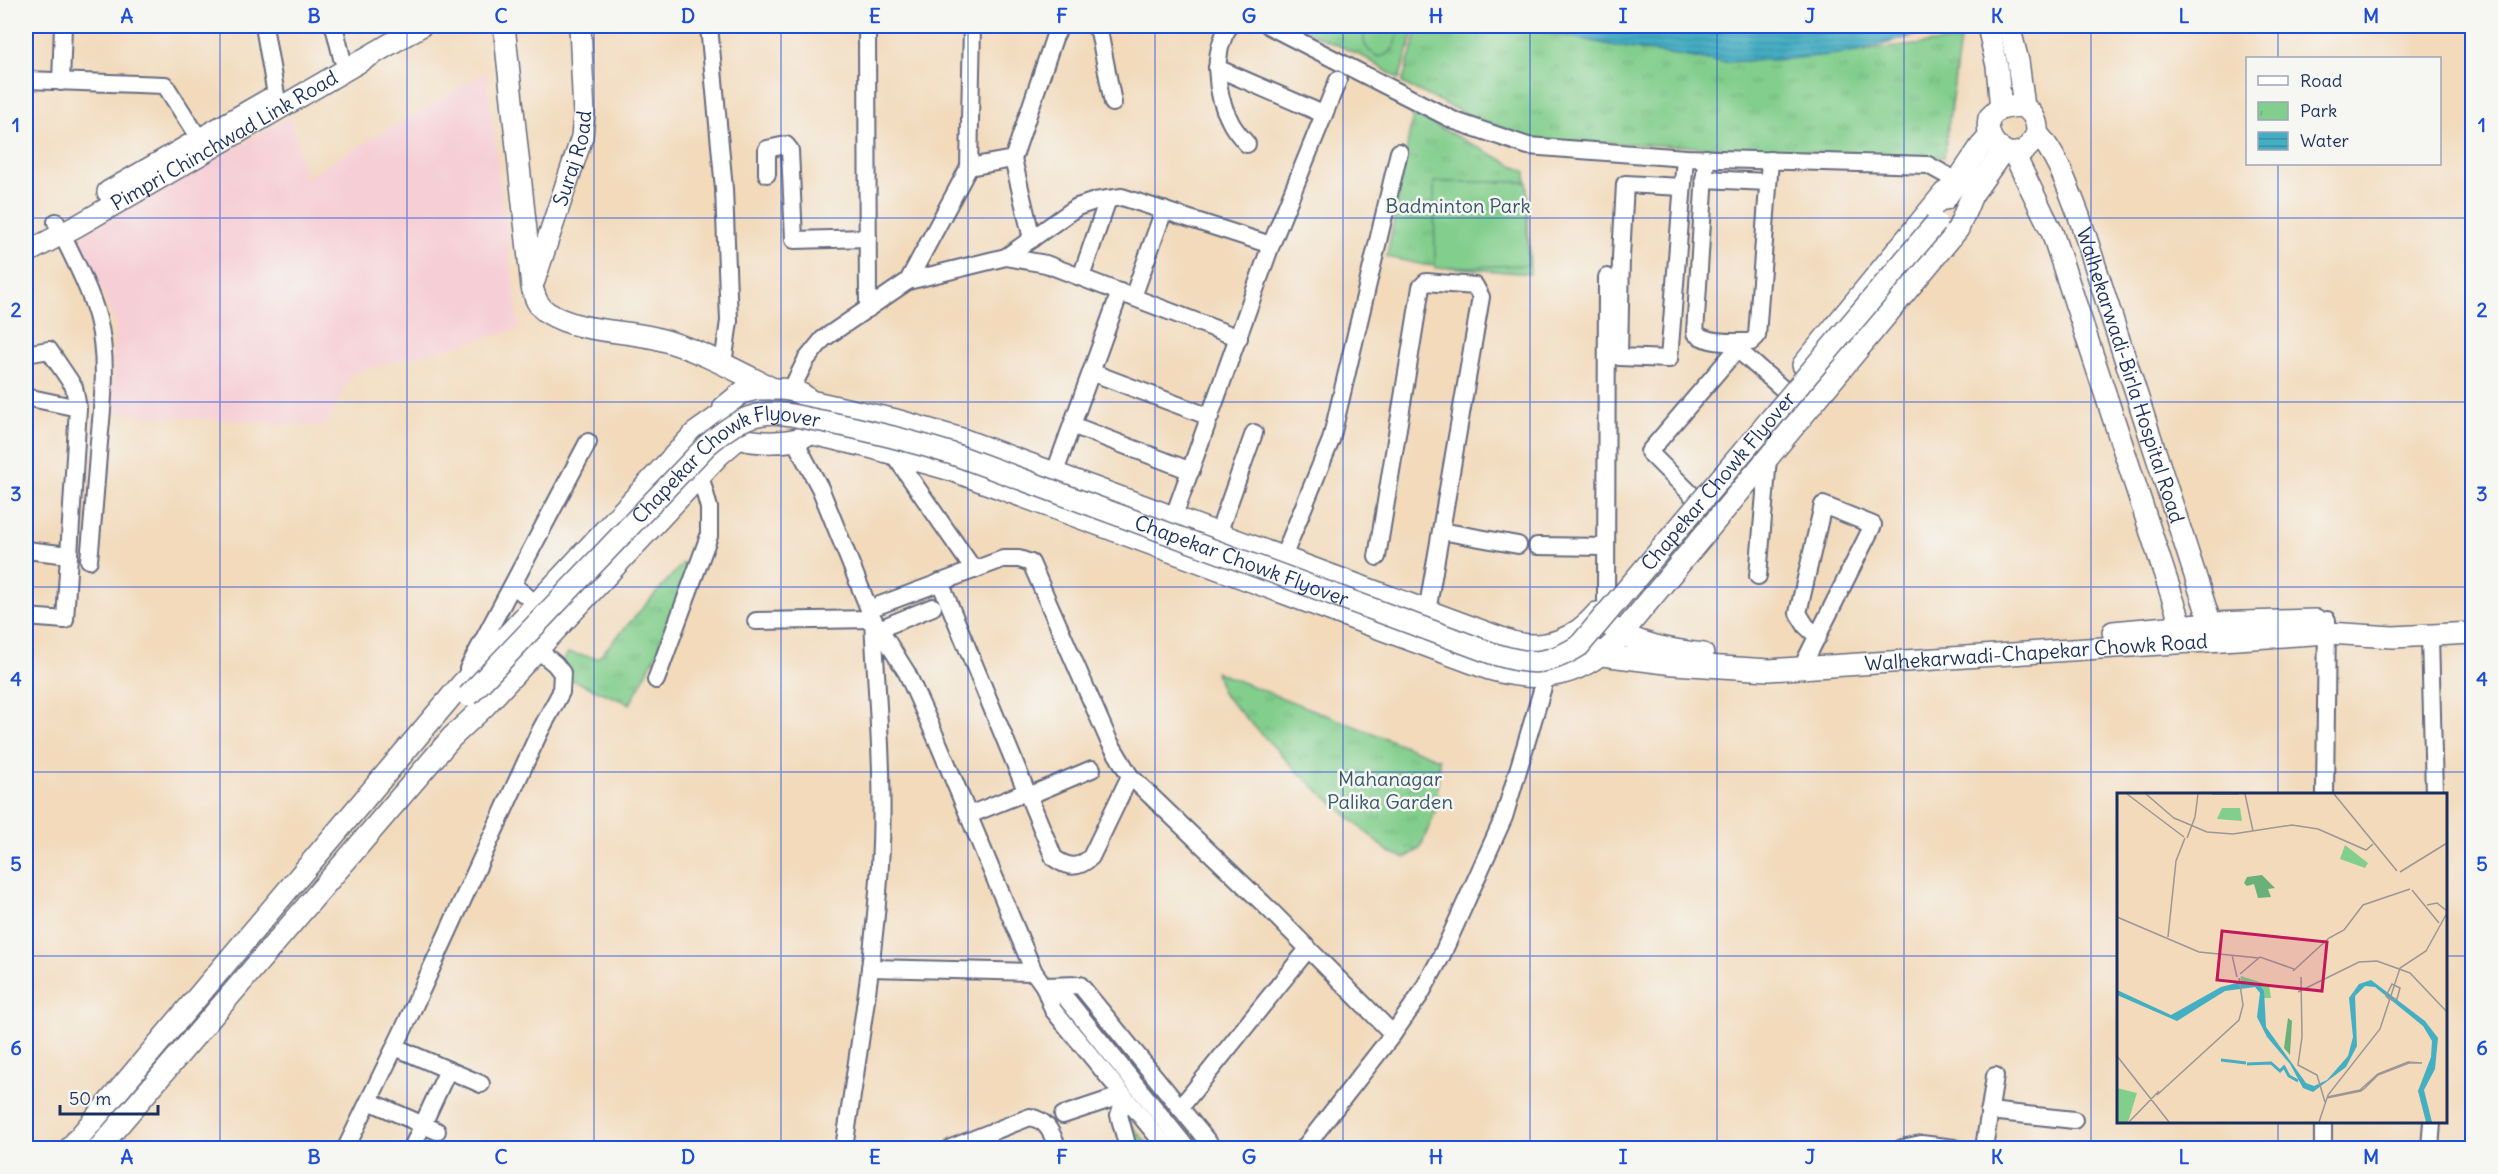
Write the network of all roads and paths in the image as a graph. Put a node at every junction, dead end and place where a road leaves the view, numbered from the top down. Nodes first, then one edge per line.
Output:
1 (63, 26) edge
2 (264, 26) edge
3 (334, 26) edge
4 (397, 26) edge
5 (421, 26) edge
6 (488, 26) edge
7 (504, 26) edge
8 (580, 26) edge
9 (709, 26) edge
10 (867, 26) edge
11 (972, 26) edge
12 (1060, 26) edge
13 (1094, 26) edge
14 (1229, 26) edge
15 (1269, 26) edge
16 (2000, 32) edge
17 (505, 47) junction
18 (342, 58) junction
19 (1217, 68) junction
20 (26, 80) edge
21 (1338, 80) dead end
22 (61, 82) junction
23 (276, 95) junction
24 (1113, 103) dead end
25 (2024, 107) junction
26 (2001, 109) junction
27 (1323, 114) junction
28 (2037, 133) junction
29 (1247, 144) dead end
30 (202, 145) junction
31 (2002, 147) junction
32 (1399, 152) dead end
33 (1685, 158) junction
34 (1706, 158) junction
35 (1013, 159) junction
36 (1770, 159) junction
37 (969, 167) junction
38 (767, 174) dead end
39 (1704, 179) junction
40 (1768, 182) junction
41 (1682, 187) junction
42 (1960, 188) junction
43 (1108, 199) junction
44 (1164, 210) junction
45 (59, 228) junction
46 (26, 237) edge
47 (868, 238) junction
48 (1032, 239) junction
49 (1271, 245) junction
50 (26, 253) edge
51 (1006, 257) junction
52 (1081, 277) junction
53 (1607, 277) dead end
54 (908, 281) junction
55 (532, 287) junction
56 (1126, 295) junction
57 (868, 309) junction
58 (1239, 338) junction
59 (26, 354) edge
60 (723, 364) junction
61 (1091, 372) junction
62 (782, 389) junction
63 (1783, 389) junction
64 (26, 397) edge
65 (810, 401) junction
66 (78, 408) junction
67 (725, 408) junction
68 (1210, 417) junction
69 (1072, 425) junction
70 (1254, 433) dead end
71 (802, 437) junction
72 (739, 438) junction
73 (588, 442) dead end
74 (892, 452) junction
75 (1768, 458) junction
76 (1191, 471) junction
77 (1054, 474) junction
78 (700, 475) junction
79 (1693, 496) junction
80 (1043, 503) junction
81 (1441, 531) junction
82 (1167, 533) junction
83 (1218, 534) junction
84 (1518, 545) dead end
85 (1537, 546) dead end
86 (1606, 547) junction
87 (26, 549) edge
88 (69, 555) junction
89 (1377, 557) dead end
90 (1282, 559) junction
91 (89, 560) dead end
92 (974, 570) junction
93 (1758, 576) dead end
94 (940, 582) junction
95 (513, 585) junction
96 (1271, 587) junction
97 (536, 604) junction
98 (933, 607) dead end
99 (1601, 608) junction
100 (1427, 612) junction
101 (26, 617) edge
102 (874, 619) junction
103 (2472, 619) edge
104 (756, 621) dead end
105 (2327, 627) junction
106 (2392, 630) junction
107 (2213, 632) junction
108 (2472, 633) edge
109 (1621, 634) junction
110 (2185, 634) junction
111 (1572, 635) junction
112 (2430, 636) junction
113 (1818, 637) junction
114 (1542, 645) junction
115 (538, 650) junction
116 (1602, 655) junction
117 (1806, 659) junction
118 (1546, 677) junction
119 (656, 680) dead end
120 (464, 691) junction
121 (452, 736) junction
122 (1092, 769) dead end
123 (1130, 776) junction
124 (2325, 793) edge
125 (2433, 793) edge
126 (1027, 794) junction
127 (969, 815) junction
128 (346, 820) junction
129 (369, 834) junction
130 (1308, 949) junction
131 (870, 968) junction
132 (1039, 979) junction
133 (1393, 1034) junction
134 (395, 1047) junction
135 (448, 1070) junction
136 (1995, 1076) dead end
137 (481, 1084) dead end
138 (1124, 1097) junction
139 (369, 1101) junction
140 (1180, 1108) junction
141 (1989, 1111) junction
142 (1063, 1114) dead end
143 (2074, 1120) dead end
144 (2323, 1123) edge
145 (2432, 1123) edge
146 (430, 1127) junction
147 (70, 1149) edge
148 (99, 1149) edge
149 (346, 1149) edge
150 (412, 1149) edge
151 (844, 1149) edge
152 (951, 1149) edge
153 (1058, 1149) edge
154 (1128, 1149) edge
155 (1167, 1149) edge
156 (1187, 1149) edge
157 (1213, 1149) edge
158 (1304, 1149) edge
159 (1902, 1149) edge
160 (1955, 1149) edge
161 (1984, 1149) edge
162 (2323, 1149) edge
163 (2430, 1149) edge

1 - 22 street
2 - 23 street
3 - 18 street
4 - 18 main road, Pimpri Chinchwad Link Road
5 - 30 main road, Pimpri Chinchwad Link Road
6 - 17 main road
7 - 17 main road
8 - 55 main road, Suraj Road
9 - 60 street
10 - 47 street
11 - 37 street
12 - 35 street
13 - 24 street
14 - 19 street
15 - 33 street
16 - 25 main road
16 - 26 main road
17 - 55 main road
18 - 23 main road, Pimpri Chinchwad Link Road
19 - 27 street
19 - 29 street
20 - 22 street
21 - 27 street
22 - 30 street
23 - 30 main road, Pimpri Chinchwad Link Road
25 - 26 main road
25 - 28 main road
26 - 31 main road
27 - 49 street
28 - 31 main road
28 - 107 main road, Walhekarwadi-Birla Hospital Road
30 - 45 main road, Pimpri Chinchwad Link Road
31 - 42 main road
31 - 110 main road, Walhekarwadi-Birla Hospital Road
32 - 90 street
33 - 34 street
33 - 41 street
34 - 36 street
34 - 39 street
35 - 37 street
35 - 48 street
36 - 40 street
36 - 42 street
37 - 54 street
38 - 47 street
39 - 40 street
39 - 40 street
41 - 41 street
42 - 63 main road
42 - 75 main road
42 - 120 main road, Chapekar Chowk Flyover, bridge
43 - 44 street
43 - 48 street
43 - 52 street
44 - 49 street
44 - 56 street
45 - 46 main road, Pimpri Chinchwad Link Road
45 - 50 main road, Pimpri Chinchwad Link Road
45 - 91 street
47 - 57 street
48 - 51 street
49 - 58 street
51 - 52 street
51 - 54 street
52 - 56 street
53 - 86 street
54 - 57 street
55 - 60 main road
56 - 58 street
56 - 61 street
57 - 62 street
58 - 68 street
59 - 66 street
60 - 62 main road
60 - 67 main road
61 - 68 street
61 - 69 street
62 - 65 main road
62 - 67 main road
63 - 79 main road
63 - 79 street
64 - 66 street
65 - 71 main road
65 - 77 main road
66 - 88 street
67 - 72 main road
67 - 97 main road
68 - 76 street
69 - 76 street
69 - 77 street
70 - 83 street
71 - 72 main road
71 - 74 main road
71 - 102 street
72 - 78 main road
73 - 95 street
74 - 80 main road
74 - 92 street
75 - 93 street
75 - 109 main road
76 - 82 street
77 - 80 street
77 - 82 main road
78 - 115 main road
78 - 119 street
79 - 99 main road
80 - 82 main road
81 - 84 street
81 - 89 street
81 - 100 street
82 - 83 main road
82 - 96 main road
83 - 90 main road
85 - 86 street
86 - 99 street
87 - 88 street
88 - 101 street
90 - 96 street
90 - 100 main road
92 - 94 street
92 - 123 street
94 - 102 street
94 - 126 street
95 - 97 street
95 - 120 street
96 - 118 main road
97 - 120 main road
98 - 102 street
99 - 109 main road, Walhekarwadi-Chapekar Chowk Road
99 - 111 main road
100 - 114 main road
102 - 104 street
102 - 127 street
102 - 131 street
103 - 106 main road, Walhekarwadi-Chapekar Chowk Road
105 - 106 main road, Walhekarwadi-Chapekar Chowk Road
105 - 107 main road, Walhekarwadi-Chapekar Chowk Road
105 - 124 street
106 - 112 main road, Walhekarwadi-Chapekar Chowk Road
107 - 110 main road, Walhekarwadi-Chapekar Chowk Road
108 - 112 main road, Walhekarwadi-Chapekar Chowk Road
109 - 116 main road
109 - 117 main road, Walhekarwadi-Chapekar Chowk Road
110 - 116 main road, Walhekarwadi-Chapekar Chowk Road
110 - 117 main road, Walhekarwadi-Chapekar Chowk Road
111 - 114 main road
111 - 116 main road
112 - 125 street
113 - 113 street
113 - 117 street
114 - 118 street
115 - 121 main road
115 - 134 street
116 - 118 main road
118 - 133 street
120 - 121 main road, Chapekar Chowk Flyover
120 - 128 main road, Chapekar Chowk Flyover
121 - 129 main road
122 - 126 street
123 - 126 street
123 - 130 street
126 - 127 street
127 - 132 street
128 - 129 main road
128 - 147 main road, Chapekar Chowk Flyover
129 - 148 main road
130 - 133 street
130 - 140 street
131 - 132 street
131 - 151 street
132 - 138 street
132 - 140 street
132 - 156 street
133 - 158 street
134 - 135 street
134 - 139 street
135 - 137 street
135 - 146 street
136 - 141 street
138 - 142 street
138 - 154 street
138 - 155 street
139 - 146 street
139 - 149 street
140 - 157 street
141 - 143 street
141 - 161 street
144 - 162 street
145 - 163 street
146 - 150 street
152 - 153 street
159 - 160 street

